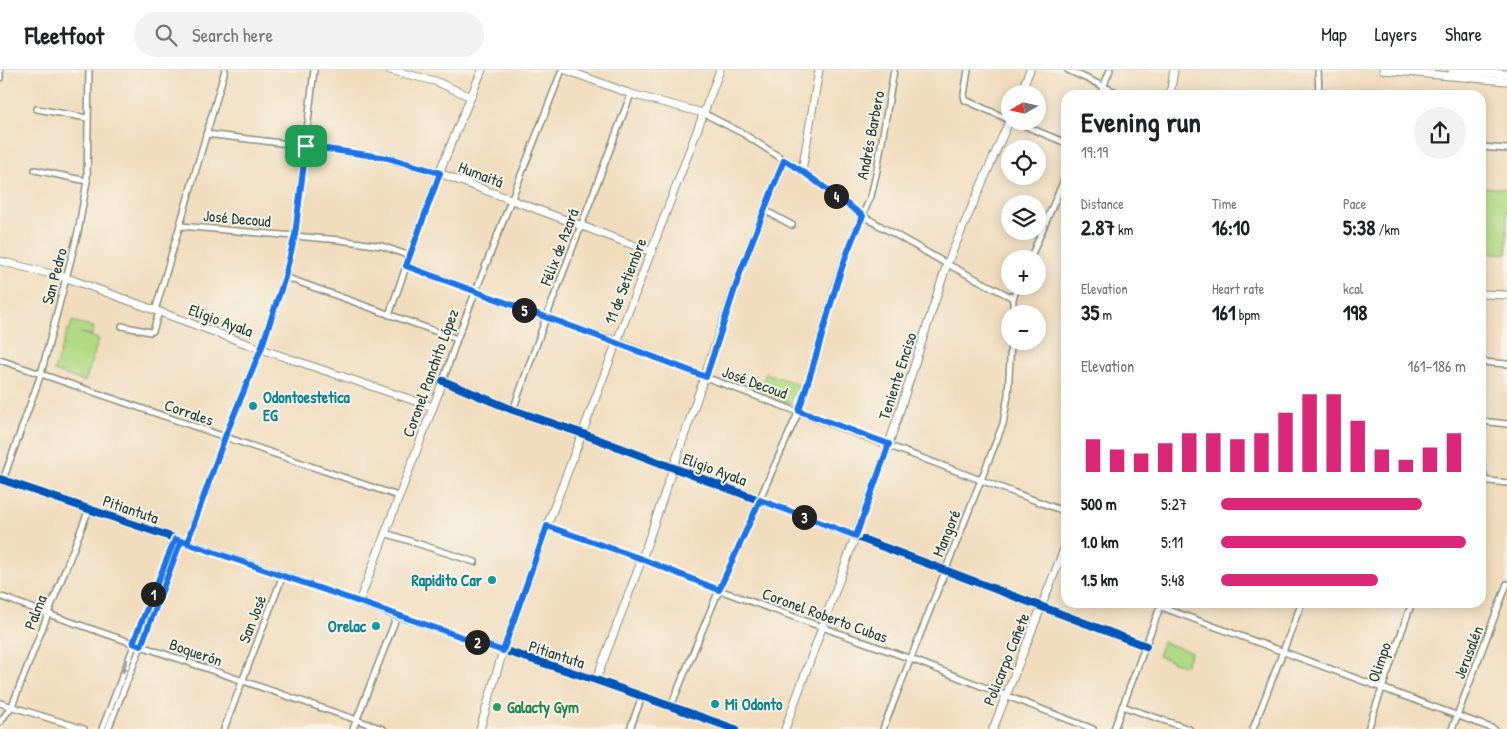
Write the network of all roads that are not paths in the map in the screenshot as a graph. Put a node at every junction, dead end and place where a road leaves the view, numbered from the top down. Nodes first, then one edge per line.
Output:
1 (0, 70) edge
2 (89, 70) edge
3 (225, 70) edge
4 (314, 70) edge
5 (390, 70) edge
6 (482, 70) edge
7 (562, 70) edge
8 (566, 70) edge
9 (720, 70) edge
10 (820, 70) edge
11 (894, 70) edge
12 (968, 70) edge
13 (1030, 70) edge
14 (1068, 70) edge
15 (1110, 70) edge
16 (1174, 70) edge
17 (1318, 70) edge
18 (1383, 70) edge
19 (1452, 70) edge
20 (1479, 74) edge
21 (1507, 74) edge
22 (0, 78) edge
23 (1507, 81) edge
24 (1024, 85) edge
25 (1104, 87) junction
26 (1102, 90) edge
27 (1111, 90) edge
28 (1171, 90) edge
29 (1319, 90) edge
30 (630, 94) junction
31 (471, 97) junction
32 (38, 109) dead end
33 (703, 112) junction
34 (1001, 115) edge
35 (87, 118) junction
36 (1005, 130) edge
37 (1035, 130) edge
38 (206, 134) junction
39 (1061, 141) edge
40 (306, 146) junction
41 (1486, 147) edge
42 (1507, 149) edge
43 (784, 160) junction
44 (35, 170) dead end
45 (802, 171) junction
46 (440, 173) junction
47 (87, 181) junction
48 (1061, 187) edge
49 (510, 200) junction
50 (764, 210) junction
51 (863, 216) junction
52 (792, 224) dead end
53 (180, 226) junction
54 (580, 226) junction
55 (295, 235) junction
56 (1034, 250) edge
57 (652, 252) junction
58 (410, 256) junction
59 (0, 261) edge
60 (947, 264) junction
61 (406, 266) junction
62 (285, 277) junction
63 (67, 278) junction
64 (476, 292) junction
65 (1486, 294) edge
66 (1014, 295) edge
67 (1507, 295) edge
68 (1013, 298) junction
69 (1013, 305) edge
70 (157, 311) junction
71 (389, 315) junction
72 (546, 318) junction
73 (122, 326) dead end
74 (457, 339) junction
75 (616, 341) junction
76 (261, 349) junction
77 (1010, 350) edge
78 (0, 360) edge
79 (1486, 362) edge
80 (1507, 364) edge
81 (41, 374) junction
82 (706, 377) junction
83 (443, 382) junction
84 (433, 407) junction
85 (513, 410) junction
86 (799, 411) junction
87 (1486, 422) edge
88 (1507, 424) edge
89 (581, 433) junction
90 (225, 437) junction
91 (889, 444) junction
92 (672, 468) junction
93 (2, 479) edge
94 (1486, 480) edge
95 (981, 481) junction
96 (1507, 483) edge
97 (398, 496) junction
98 (760, 500) junction
99 (89, 509) junction
100 (1061, 510) edge
101 (547, 526) junction
102 (385, 533) junction
103 (856, 536) junction
104 (181, 541) junction
105 (1061, 557) edge
106 (642, 559) junction
107 (475, 562) dead end
108 (944, 570) junction
109 (283, 575) junction
110 (1507, 584) edge
111 (719, 590) junction
112 (2, 597) dead end
113 (359, 602) junction
114 (1042, 607) junction
115 (1160, 608) edge
116 (1171, 608) edge
117 (1300, 608) edge
118 (1410, 608) edge
119 (48, 614) junction
120 (397, 616) junction
121 (821, 628) junction
122 (133, 643) junction
123 (141, 646) junction
124 (1146, 646) junction
125 (503, 651) junction
126 (1283, 652) junction
127 (910, 660) junction
128 (596, 680) junction
129 (242, 681) junction
130 (1383, 687) junction
131 (642, 696) junction
132 (1006, 696) junction
133 (0, 703) edge
134 (12, 706) junction
135 (672, 706) junction
136 (1122, 706) junction
137 (1457, 716) junction
138 (357, 720) junction
139 (0, 722) edge
140 (84, 729) edge
141 (102, 729) edge
142 (108, 729) edge
143 (224, 729) edge
144 (353, 729) edge
145 (384, 729) edge
146 (480, 729) edge
147 (630, 729) edge
148 (735, 729) edge
149 (785, 729) edge
150 (883, 729) edge
151 (994, 729) edge
152 (1093, 729) edge
153 (1114, 729) edge
154 (1189, 729) edge
155 (1253, 729) edge
156 (1368, 729) edge
157 (1452, 729) edge
158 (1494, 729) edge

1 - 22 street
2 - 35 street, San Pedro
3 - 38 street
4 - 40 street
5 - 31 street
6 - 31 street
7 - 49 street, Coronel Panchito López
8 - 30 street
9 - 33 street, 11 de Setiembre
10 - 45 street
11 - 51 street, Andrés Barbero
12 - 34 street
13 - 24 street
14 - 25 street
15 - 25 street
16 - 28 street
17 - 29 street
18 - 20 street
19 - 20 street
20 - 21 street
20 - 23 street
25 - 26 street
25 - 27 street
30 - 33 street
30 - 54 street, Félix de Azará
31 - 46 street
32 - 35 street
33 - 43 street
33 - 57 street, 11 de Setiembre
35 - 47 street, San Pedro
36 - 60 street, Teniente Enciso
37 - 39 street
38 - 40 street, Humaitá
38 - 53 street
40 - 46 street, Humaitá
40 - 55 street
41 - 42 street
43 - 45 street
43 - 50 street
44 - 47 street
45 - 51 street
46 - 49 street, Humaitá
46 - 58 street
47 - 63 street, San Pedro
48 - 56 street
49 - 54 street, Humaitá
49 - 64 street, Coronel Panchito López
50 - 52 street
50 - 82 street
51 - 60 street
51 - 86 street, Andrés Barbero
53 - 55 street, José Decoud
53 - 70 street
54 - 57 street, Humaitá
54 - 72 street, Félix de Azará
55 - 58 street, José Decoud
55 - 62 street
57 - 75 street, 11 de Setiembre
58 - 61 street
59 - 63 street, Eligio Ayala
60 - 68 street
60 - 91 street, Teniente Enciso
61 - 64 street, José Decoud
61 - 71 street
62 - 71 street
62 - 76 street
63 - 70 street, Eligio Ayala
63 - 81 street, San Pedro
64 - 72 street, José Decoud
64 - 74 street, Coronel Panchito López
65 - 67 street
66 - 68 street
68 - 69 street
70 - 73 street
70 - 76 street, Eligio Ayala
71 - 74 street
72 - 75 street, José Decoud
72 - 85 street, Félix de Azará
74 - 83 street, Coronel Panchito López
75 - 82 street, José Decoud
75 - 89 street, 11 de Setiembre
76 - 84 street, Eligio Ayala
76 - 90 street
77 - 95 street, Mangoré
78 - 81 street, Corrales
79 - 80 street
81 - 90 street, Corrales
81 - 93 street, San Pedro
82 - 86 street, José Decoud
82 - 92 street
83 - 84 street, Coronel Panchito López
83 - 85 street, Eligio Ayala
84 - 97 street, Coronel Panchito López
85 - 89 street, Eligio Ayala
86 - 91 street, José Decoud
86 - 98 street, Andrés Barbero
87 - 88 street
89 - 92 street, Eligio Ayala
89 - 101 street, 11 de Setiembre
90 - 97 street, Corrales
90 - 104 street
91 - 95 street, José Decoud
91 - 103 street, Teniente Enciso
92 - 98 street, Eligio Ayala
92 - 106 street
93 - 99 street, Pitiantuta
94 - 96 street
95 - 100 street, José Decoud
95 - 108 street, Mangoré
97 - 102 street, Coronel Panchito López
98 - 103 street, Eligio Ayala
98 - 111 street, Andrés Barbero
99 - 104 street, Pitiantuta
99 - 119 street, Palma
101 - 106 street, Coronel Roberto Cubas
101 - 125 street, 11 de Setiembre
102 - 107 street
102 - 113 street, Coronel Panchito López
103 - 108 street, Eligio Ayala
103 - 121 street, Teniente Enciso
104 - 109 street, Pitiantuta
104 - 122 street
104 - 123 street
105 - 114 street, Policarpo Cañete
106 - 111 street, Coronel Roberto Cubas
106 - 128 street
108 - 114 street, Eligio Ayala
108 - 127 street, Mangoré
109 - 113 street, Pitiantuta
109 - 129 street, San José
110 - 137 street, Jerusalén
111 - 121 street, Coronel Roberto Cubas
111 - 135 street, Andrés Barbero
112 - 119 street, Boquerón
113 - 120 street, Pitiantuta
114 - 124 street, Eligio Ayala
114 - 132 street, Policarpo Cañete
115 - 124 street
116 - 126 street
117 - 126 street
118 - 130 street, Olimpo
119 - 122 street, Boquerón
119 - 134 street, Palma
120 - 125 street, Pitiantuta
120 - 138 street
121 - 127 street, Coronel Roberto Cubas
121 - 149 street, Teniente Enciso
122 - 123 street, Boquerón
122 -> 141 street
123 - 129 street, Boquerón
123 - 142 street
124 - 136 street
125 - 128 street, Pitiantuta
125 - 146 street, 11 de Setiembre
126 - 130 street
126 - 155 street
127 - 132 street, Coronel Roberto Cubas
127 - 150 street, Mangoré
128 - 131 street, Pitiantuta
129 - 138 street, Boquerón
129 - 143 street, San José
130 - 137 street
130 - 156 street, Olimpo
131 - 135 street, Pitiantuta
131 - 147 street
132 - 151 street, Policarpo Cañete
132 - 152 street, Coronel Roberto Cubas
133 - 134 street
134 - 139 street, Palma
134 - 140 street
135 - 148 street, Pitiantuta
136 - 153 street
136 - 154 street
137 - 157 street, Jerusalén
137 - 158 street
138 - 144 street
138 - 145 street, Boquerón

